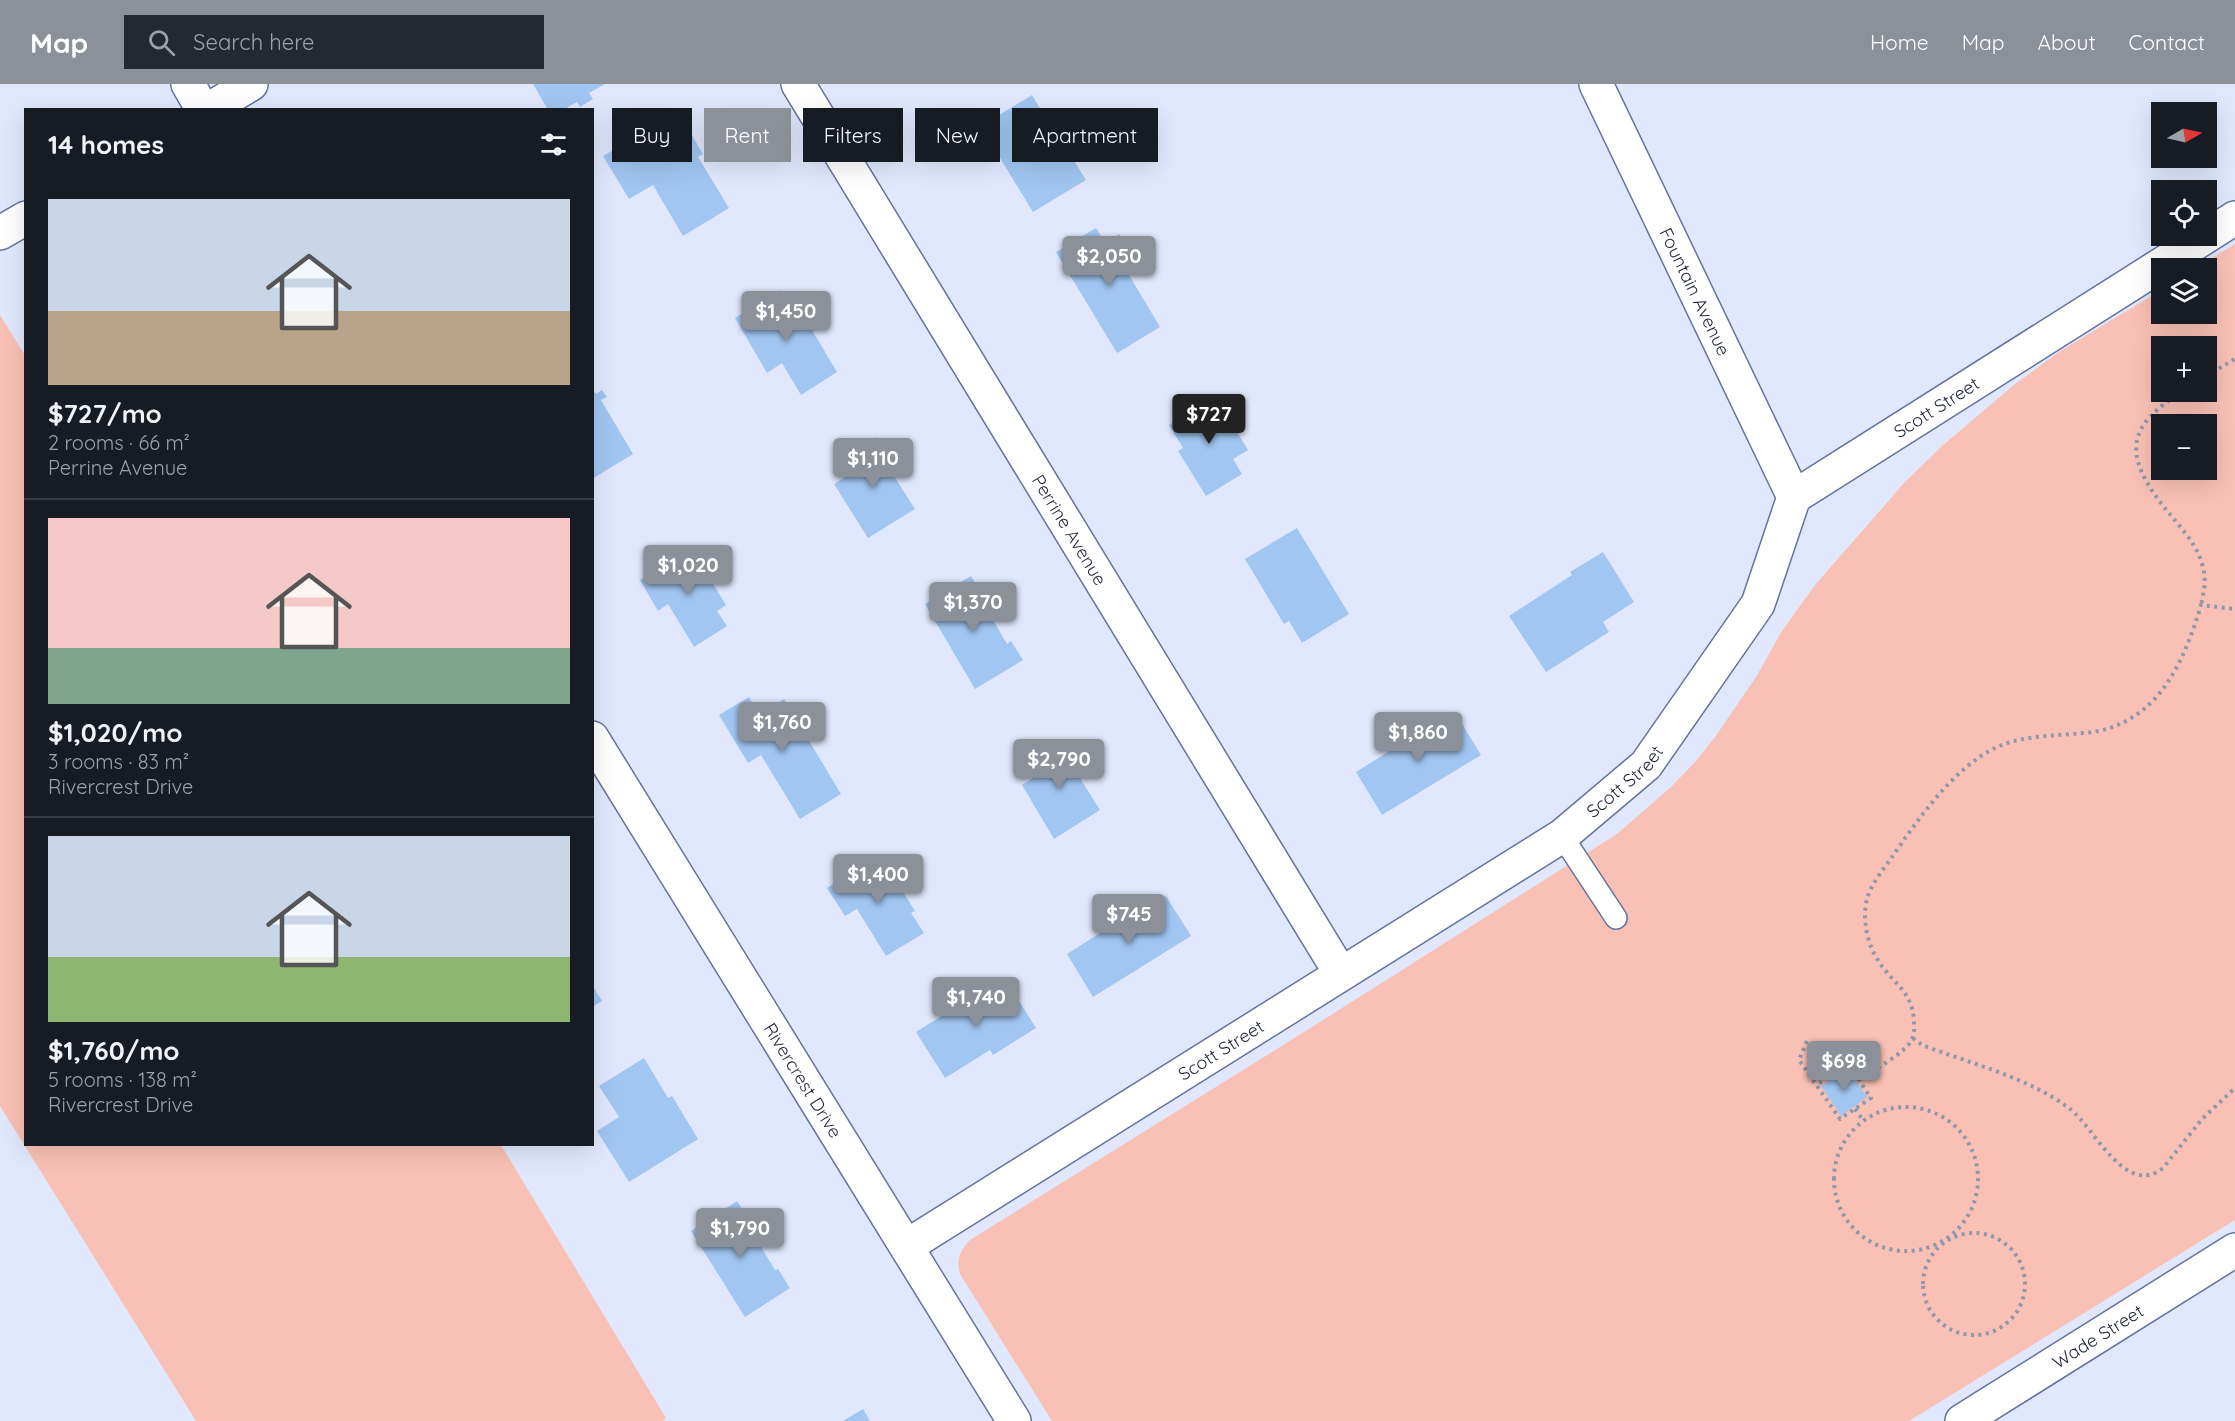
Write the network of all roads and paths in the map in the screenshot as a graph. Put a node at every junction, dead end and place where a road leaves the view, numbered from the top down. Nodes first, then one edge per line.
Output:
1 (188, 84) edge
2 (251, 84) edge
3 (798, 84) edge
4 (1596, 84) edge
5 (204, 108) edge
6 (209, 108) edge
7 (2235, 218) edge
8 (24, 219) edge
9 (0, 233) edge
10 (2178, 258) edge
11 (2151, 276) edge
12 (2235, 358) edge
13 (2217, 369) edge
14 (2166, 402) edge
15 (1794, 497) junction
16 (2201, 605) junction
17 (2235, 609) edge
18 (594, 741) edge
19 (1562, 836) junction
20 (1617, 918) dead end
21 (1341, 974) junction
22 (1913, 1038) junction
23 (1807, 1041) dead end
24 (1859, 1080) junction
25 (1817, 1086) junction
26 (2235, 1088) edge
27 (1855, 1109) junction
28 (1863, 1120) junction
29 (1945, 1240) junction
30 (907, 1246) junction
31 (2235, 1250) edge
32 (1014, 1421) edge
33 (1962, 1421) edge

1 - 5 street
2 - 6 street
3 - 21 street, Perrine Avenue
4 - 15 street, Fountain Avenue
7 - 10 street, Scott Street
8 - 9 street
11 - 15 street, Scott Street
12 - 13 path
14 - 16 path
15 - 19 street, Scott Street
16 - 17 path
16 - 22 path
18 - 30 street, Rivercrest Drive
19 - 20 lane
19 - 21 street, Scott Street
21 - 30 street, Scott Street
22 - 24 path
22 - 26 path
23 - 25 path
24 - 25 path
24 - 27 path
25 - 27 path
27 - 28 path
28 - 29 path
28 - 29 path
29 - 29 path
30 - 32 street, Rivercrest Drive
31 - 33 street, Wade Street

